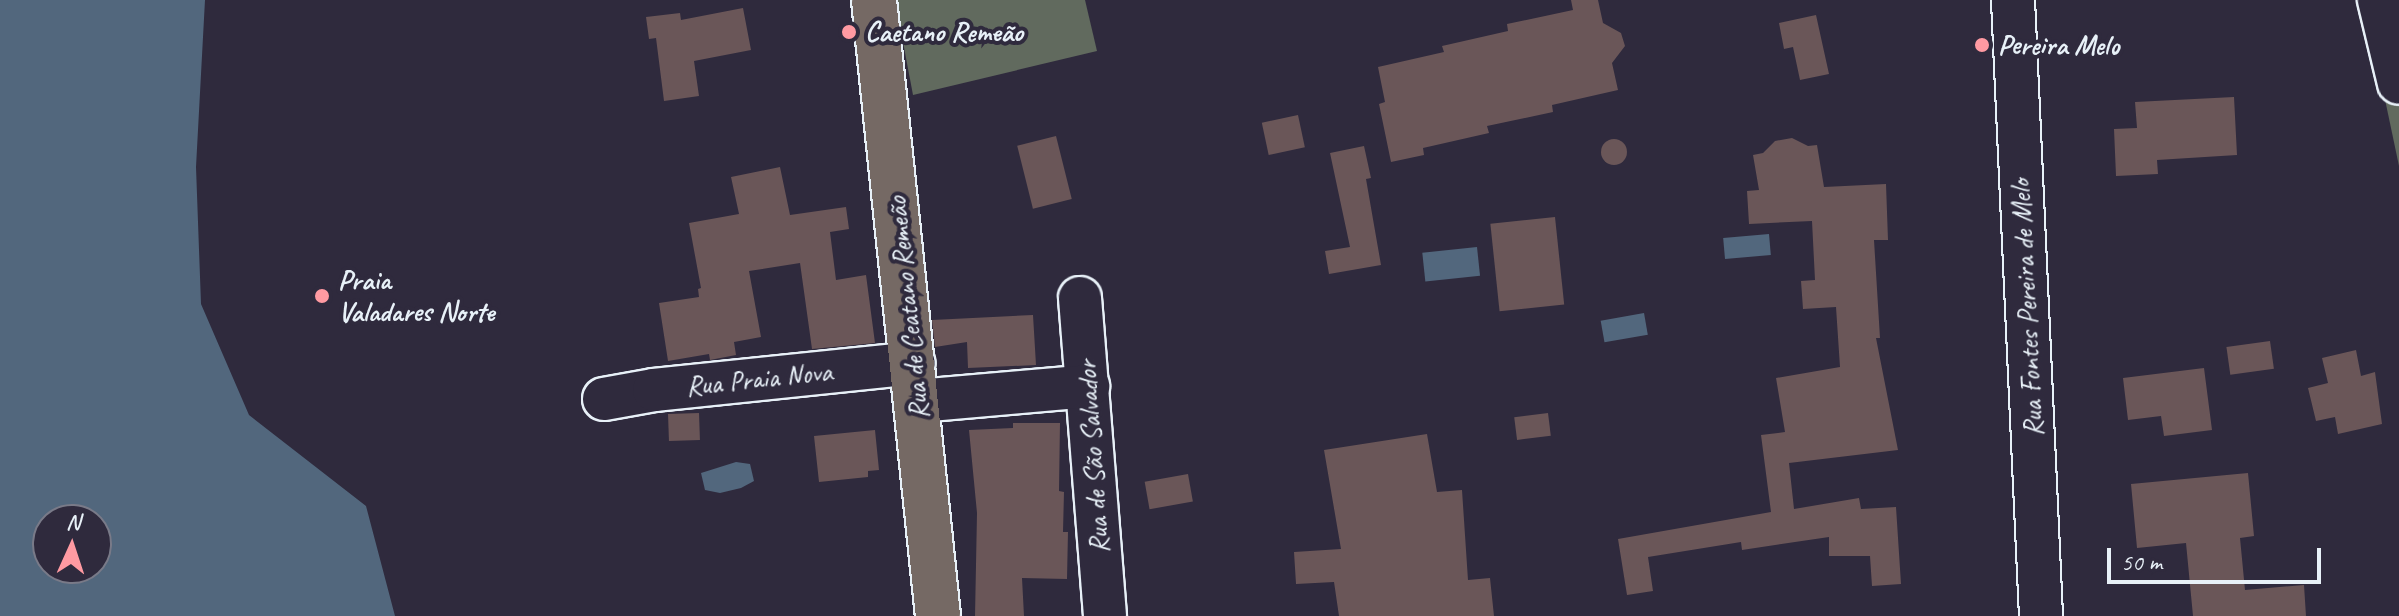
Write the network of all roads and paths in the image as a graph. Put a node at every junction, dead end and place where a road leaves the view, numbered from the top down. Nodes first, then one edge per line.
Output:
1 (874, 0) edge
2 (2013, 0) edge
3 (2379, 0) edge
4 (2399, 83) edge
5 (1080, 298) dead end
6 (916, 382) junction
7 (1088, 386) junction
8 (604, 399) dead end
9 (938, 616) edge
10 (1105, 616) edge
11 (2041, 616) edge

1 - 6 main road, Rua de Ceatano Remeão
2 - 11 street, Rua Fontes Pereira de Melo
3 - 4 street
5 - 7 street, Rua de São Salvador
6 - 7 street, Rua Praia Nova
6 - 8 street, Rua Praia Nova
6 - 9 main road, Rua de Ceatano Remeão
7 - 10 street, Rua de São Salvador

